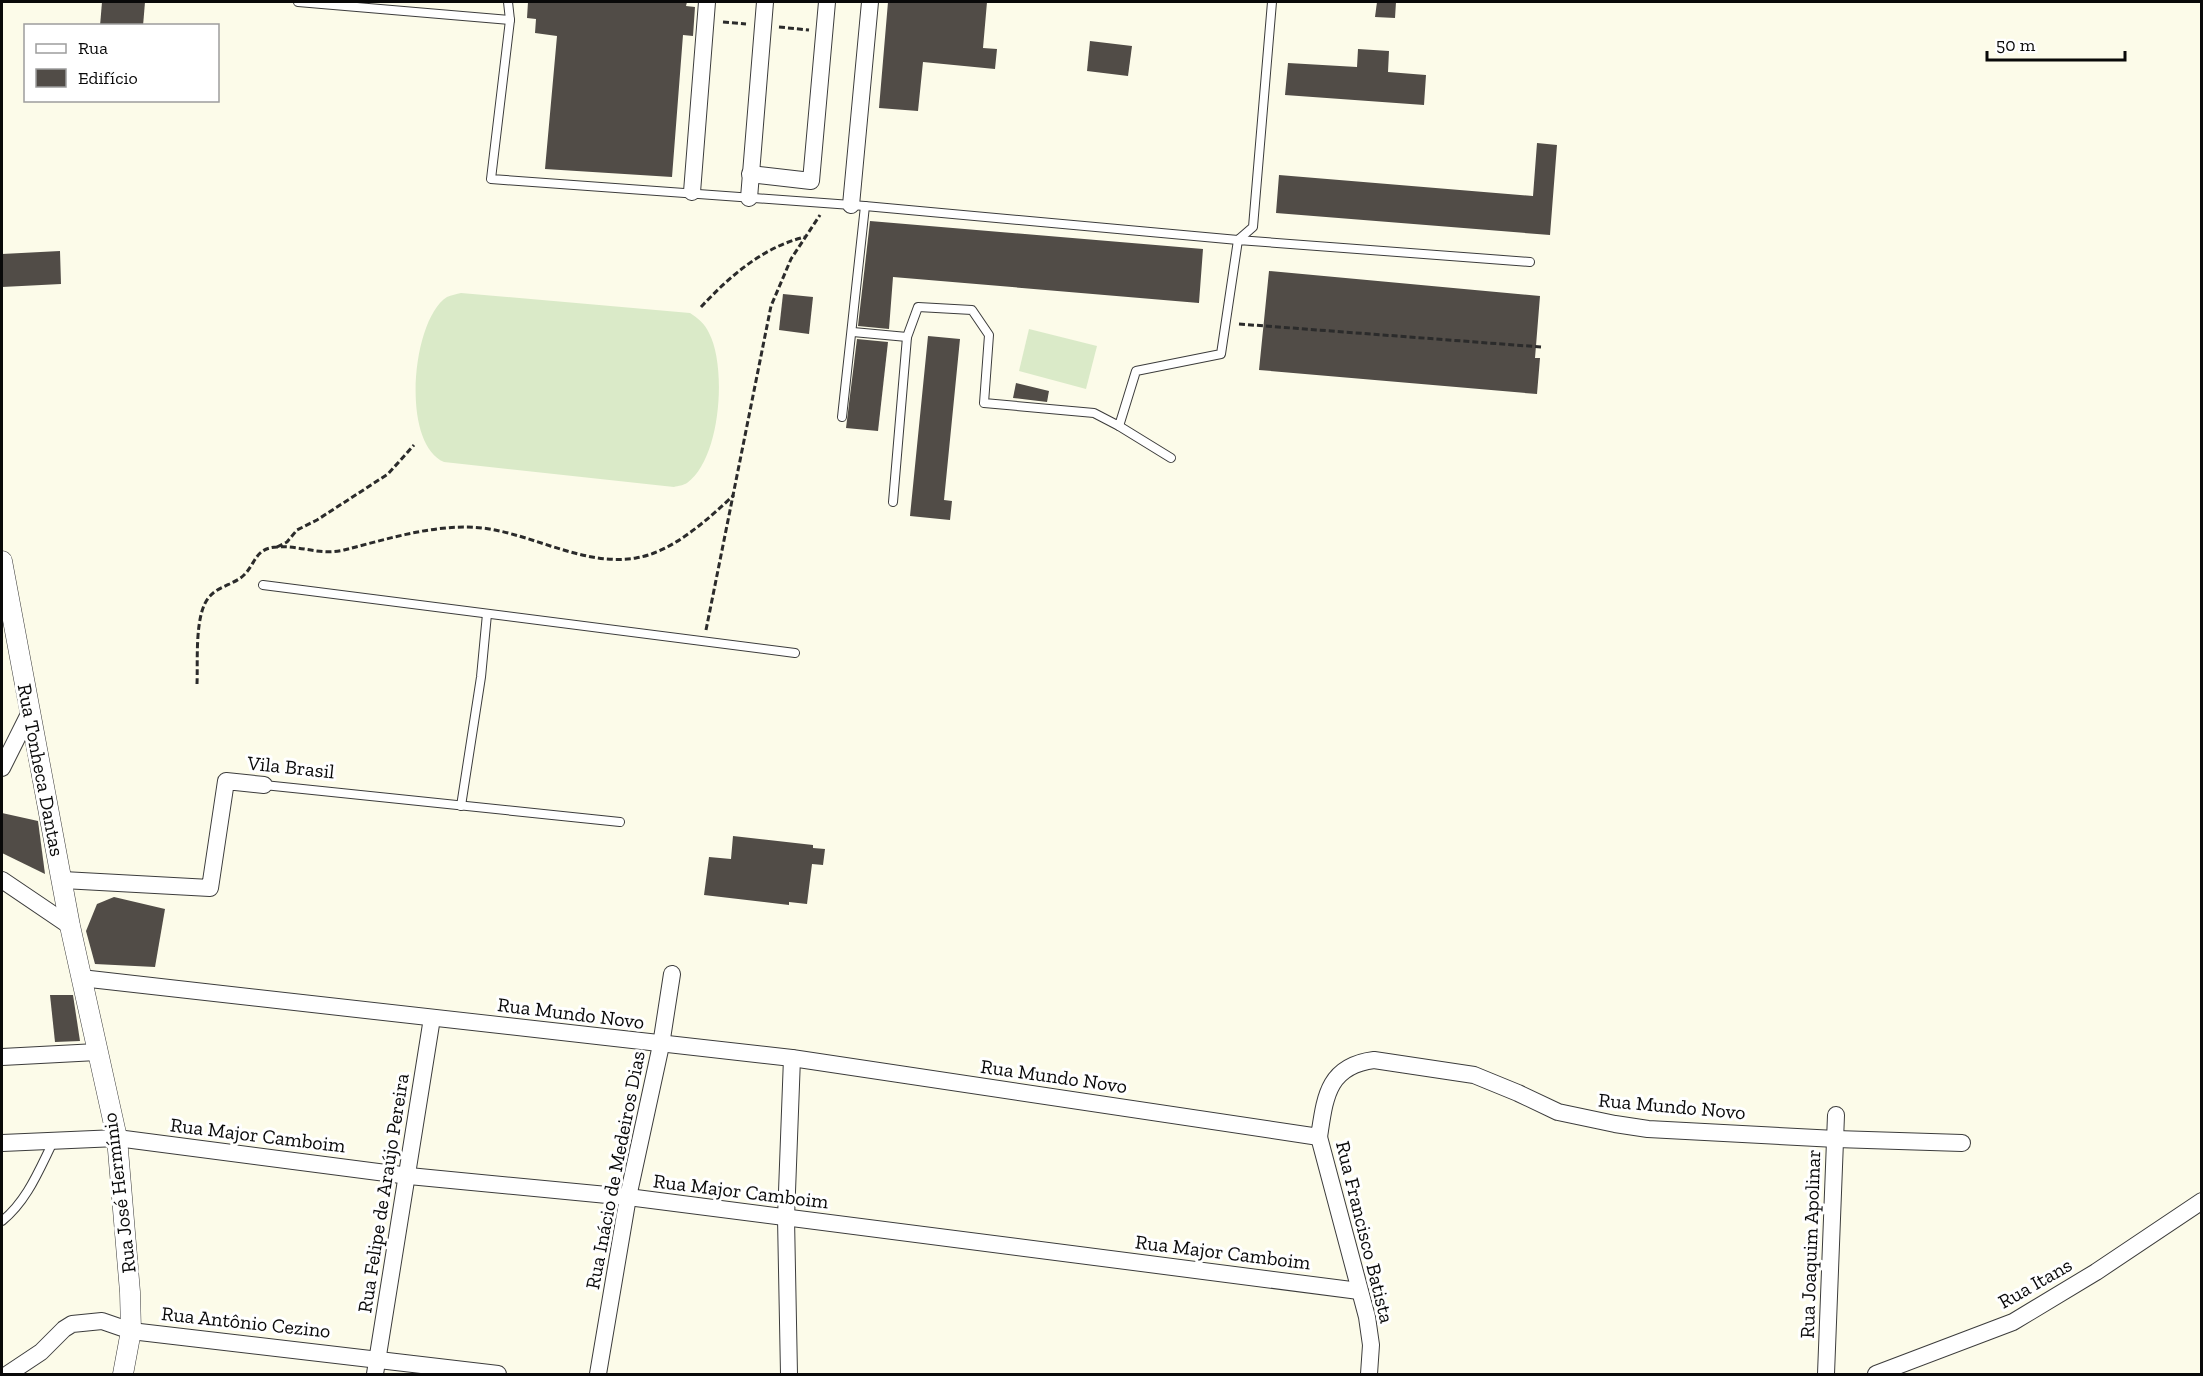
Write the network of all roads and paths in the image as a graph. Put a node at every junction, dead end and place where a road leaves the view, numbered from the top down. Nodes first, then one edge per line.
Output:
1 (298, 2) edge
2 (508, 2) edge
3 (707, 2) edge
4 (765, 2) edge
5 (826, 2) edge
6 (870, 2) edge
7 (1272, 2) edge
8 (510, 20) junction
9 (706, 20) junction
10 (763, 25) junction
11 (824, 31) junction
12 (750, 174) junction
13 (692, 192) junction
14 (748, 198) junction
15 (828, 204) junction
16 (858, 206) junction
17 (805, 237) junction
18 (1238, 240) junction
19 (1530, 262) dead end
20 (701, 308) dead end
21 (1225, 323) junction
22 (853, 332) junction
23 (907, 337) junction
24 (1541, 347) dead end
25 (842, 417) dead end
26 (1119, 426) junction
27 (414, 445) dead end
28 (1171, 458) dead end
29 (734, 495) junction
30 (893, 502) dead end
31 (277, 547) junction
32 (2, 561) edge
33 (263, 585) dead end
34 (487, 614) junction
35 (704, 641) junction
36 (795, 653) dead end
37 (197, 684) dead end
38 (30, 712) junction
39 (2, 768) edge
40 (264, 785) joint
41 (461, 806) junction
42 (620, 822) dead end
43 (2, 880) edge
44 (63, 880) junction
45 (70, 926) junction
46 (672, 974) dead end
47 (81, 978) junction
48 (432, 1018) junction
49 (661, 1045) junction
50 (97, 1052) junction
51 (2, 1057) edge
52 (792, 1058) junction
53 (1836, 1115) dead end
54 (1319, 1137) junction
55 (117, 1138) junction
56 (1836, 1139) junction
57 (53, 1142) junction
58 (2, 1143) edge
59 (1962, 1143) dead end
60 (409, 1176) junction
61 (628, 1197) junction
62 (2202, 1201) edge
63 (786, 1218) junction
64 (2, 1221) edge
65 (1359, 1291) junction
66 (131, 1331) junction
67 (376, 1366) edge
68 (8, 1374) edge
69 (123, 1374) edge
70 (498, 1374) edge
71 (598, 1374) edge
72 (789, 1374) edge
73 (1369, 1374) edge
74 (1826, 1374) edge
75 (1876, 1374) edge

1 - 8 lane
2 - 8 lane
3 - 9 street
4 - 10 street
5 - 11 street
6 - 16 street
7 - 18 lane
8 - 13 lane
9 - 10 path
9 - 13 street
10 - 11 path
10 - 12 street
11 - 12 street
12 - 14 street
13 - 14 lane
14 - 15 lane
15 - 16 lane
15 - 17 path
16 - 18 lane
16 - 22 lane
17 - 20 path
17 - 29 path
18 - 19 lane
18 - 21 lane
21 - 24 path
21 - 26 lane
22 - 23 lane
22 - 25 lane
23 - 26 lane
23 - 30 lane
26 - 28 lane
27 - 31 path
29 - 31 path
29 - 35 path
31 - 37 path
32 - 38 street, Rua Tonheca Dantas
33 - 34 lane
34 - 35 lane
34 - 41 lane
35 - 36 lane
38 - 39 street
38 - 44 street, Rua Tonheca Dantas
40 - 41 lane, Vila Brasil
40 - 44 street, Vila Brasil
41 - 42 lane, Vila Brasil
43 - 45 street
44 - 45 street, Rua Tonheca Dantas
45 - 47 street, Rua Tonheca Dantas
46 - 49 street, Rua Inácio de Medeiros Dias
47 - 48 street, Rua Mundo Novo
47 - 50 street, Rua José Hermínio
48 - 49 street, Rua Mundo Novo
48 - 60 street, Rua Felipe de Araújo Pereira
49 - 52 street, Rua Mundo Novo
49 - 61 street, Rua Inácio de Medeiros Dias
50 - 51 street
50 - 55 street, Rua José Hermínio
52 - 54 street, Rua Mundo Novo
52 - 63 street
53 - 56 street, Rua Joaquim Apolinar
54 - 56 street, Rua Mundo Novo
54 - 65 street, Rua Francisco Batista
55 - 57 street, Rua Major Camboim
55 - 60 street, Rua Major Camboim
55 - 66 street, Rua José Hermínio
56 - 59 street, Rua Mundo Novo
56 - 74 street, Rua Joaquim Apolinar
57 - 58 street, Rua Major Camboim
57 - 64 lane
60 - 61 street, Rua Major Camboim
60 - 67 street, Rua Felipe de Araújo Pereira
61 - 63 street, Rua Major Camboim
61 - 71 street, Rua Inácio de Medeiros Dias
62 - 75 street, Rua Itans
63 - 65 street, Rua Major Camboim
63 - 72 street
65 - 73 street, Rua Francisco Batista
66 - 67 street, Rua Antônio Cezino
66 - 68 street, Rua Antônio Cezino
66 - 69 street, Rua José Hermínio
67 - 70 street, Rua Antônio Cezino

